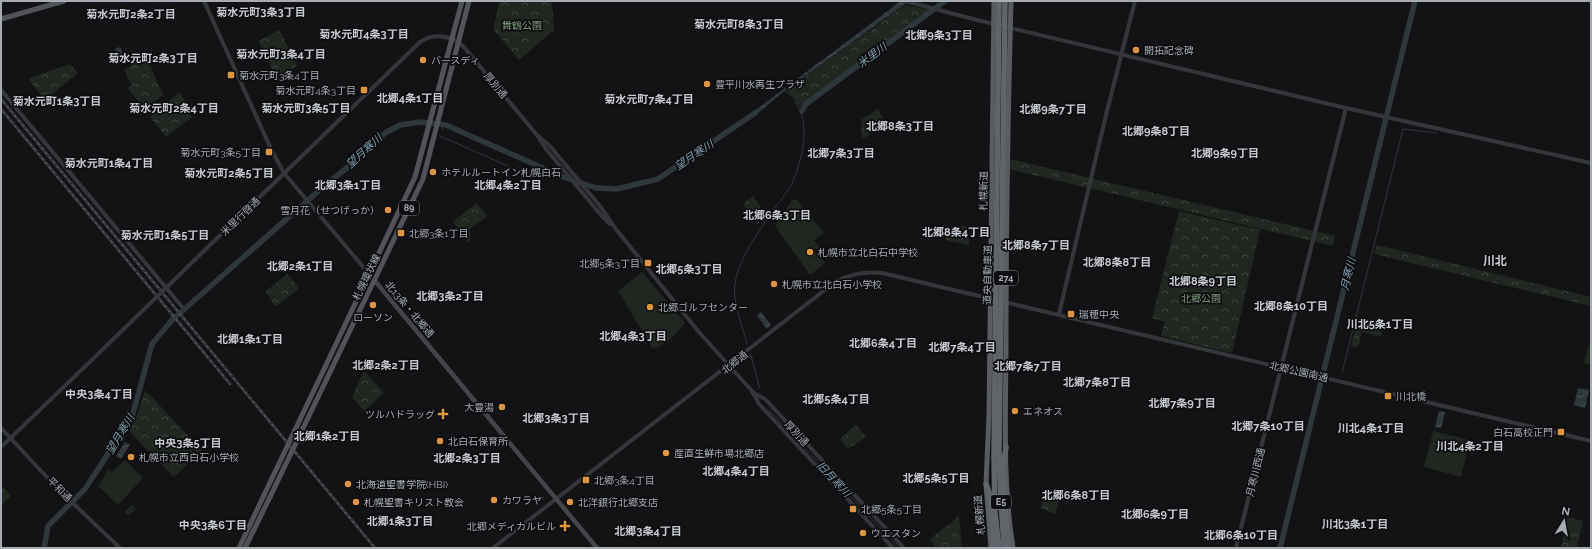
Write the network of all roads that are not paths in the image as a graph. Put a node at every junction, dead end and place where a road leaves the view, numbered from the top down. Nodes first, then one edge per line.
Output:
1 (64, 1) edge
2 (204, 1) edge
3 (462, 1) edge
4 (469, 1) edge
5 (905, 1) edge
6 (994, 1) edge
7 (999, 1) edge
8 (1005, 1) edge
9 (1011, 1) edge
10 (1135, 1) edge
11 (1, 19) edge
12 (994, 24) junction
13 (1010, 28) junction
14 (452, 38) junction
15 (459, 42) junction
16 (1121, 55) junction
17 (1, 90) edge
18 (1346, 108) junction
19 (1591, 163) edge
20 (284, 173) junction
21 (370, 275) junction
22 (374, 280) junction
23 (990, 298) junction
24 (1006, 302) junction
25 (183, 308) dead end
26 (1059, 314) junction
27 (728, 366) junction
28 (1281, 367) junction
29 (752, 391) junction
30 (1, 428) edge
31 (10, 438) junction
32 (1591, 441) edge
33 (1, 447) edge
34 (1006, 447) junction
35 (986, 484) junction
36 (556, 499) junction
37 (120, 548) edge
38 (238, 548) edge
39 (245, 548) edge
40 (493, 548) edge
41 (597, 548) edge
42 (893, 548) edge
43 (904, 548) edge
44 (991, 548) edge
45 (994, 548) edge
46 (999, 548) edge
47 (1005, 548) edge
48 (1008, 548) edge
49 (1013, 548) edge
50 (1236, 548) edge

1 - 11 main road
2 - 20 street, 北13条・北郷通
3 - 14 main road, 札幌環状線 / 89
4 - 15 main road, 札幌環状線 / 89
5 - 12 street
6 - 12 highway, 札幌新道 / 274
7 - 46 highway, 道央自動車道 / E5, bridge
8 - 47 highway, 道央自動車道 / E5, bridge
9 - 13 highway, 274
10 - 16 street
12 - 13 street
12 - 23 highway, 札幌新道 / 274
13 - 16 street
13 - 24 highway, 274
14 - 15 street, 厚別通
14 - 20 street, 米里行啓通
14 - 21 main road, 札幌環状線 / 89
15 - 22 main road, 札幌環状線 / 89
15 - 27 street, 厚別通
16 - 18 street
16 - 26 street
17 - 25 street
18 - 19 street
18 - 28 street, 月寒川西通
20 - 21 street, 北13条・北郷通
20 - 31 street, 米里行啓通, bridge
21 - 22 main road, 北13条・北郷通
21 - 38 main road, 札幌環状線 / 89, bridge
22 - 36 main road, 北13条・北郷通
22 - 39 main road, 札幌環状線 / 89, bridge
23 - 24 street, 北郷通
23 - 27 street, 北郷通
23 - 35 highway, 札幌新道 / 274
24 - 26 street, 北郷公園南通
24 - 34 highway, 274
26 - 28 street, 北郷公園南通
27 - 29 street, 厚別通
27 - 36 street, 北郷通
28 - 32 street, 北郷公園南通
28 - 50 street, 月寒川西通
29 - 42 street, 厚別通
29 - 43 street, 厚別通
30 - 31 street, 平和通
31 - 33 street, 米里行啓通
31 - 37 street, 平和通
34 - 48 highway
34 - 49 highway, 274
35 - 44 highway, 札幌新道 / 274
35 - 45 highway
36 - 40 street, 北郷通
36 - 41 main road, 北13条・北郷通

